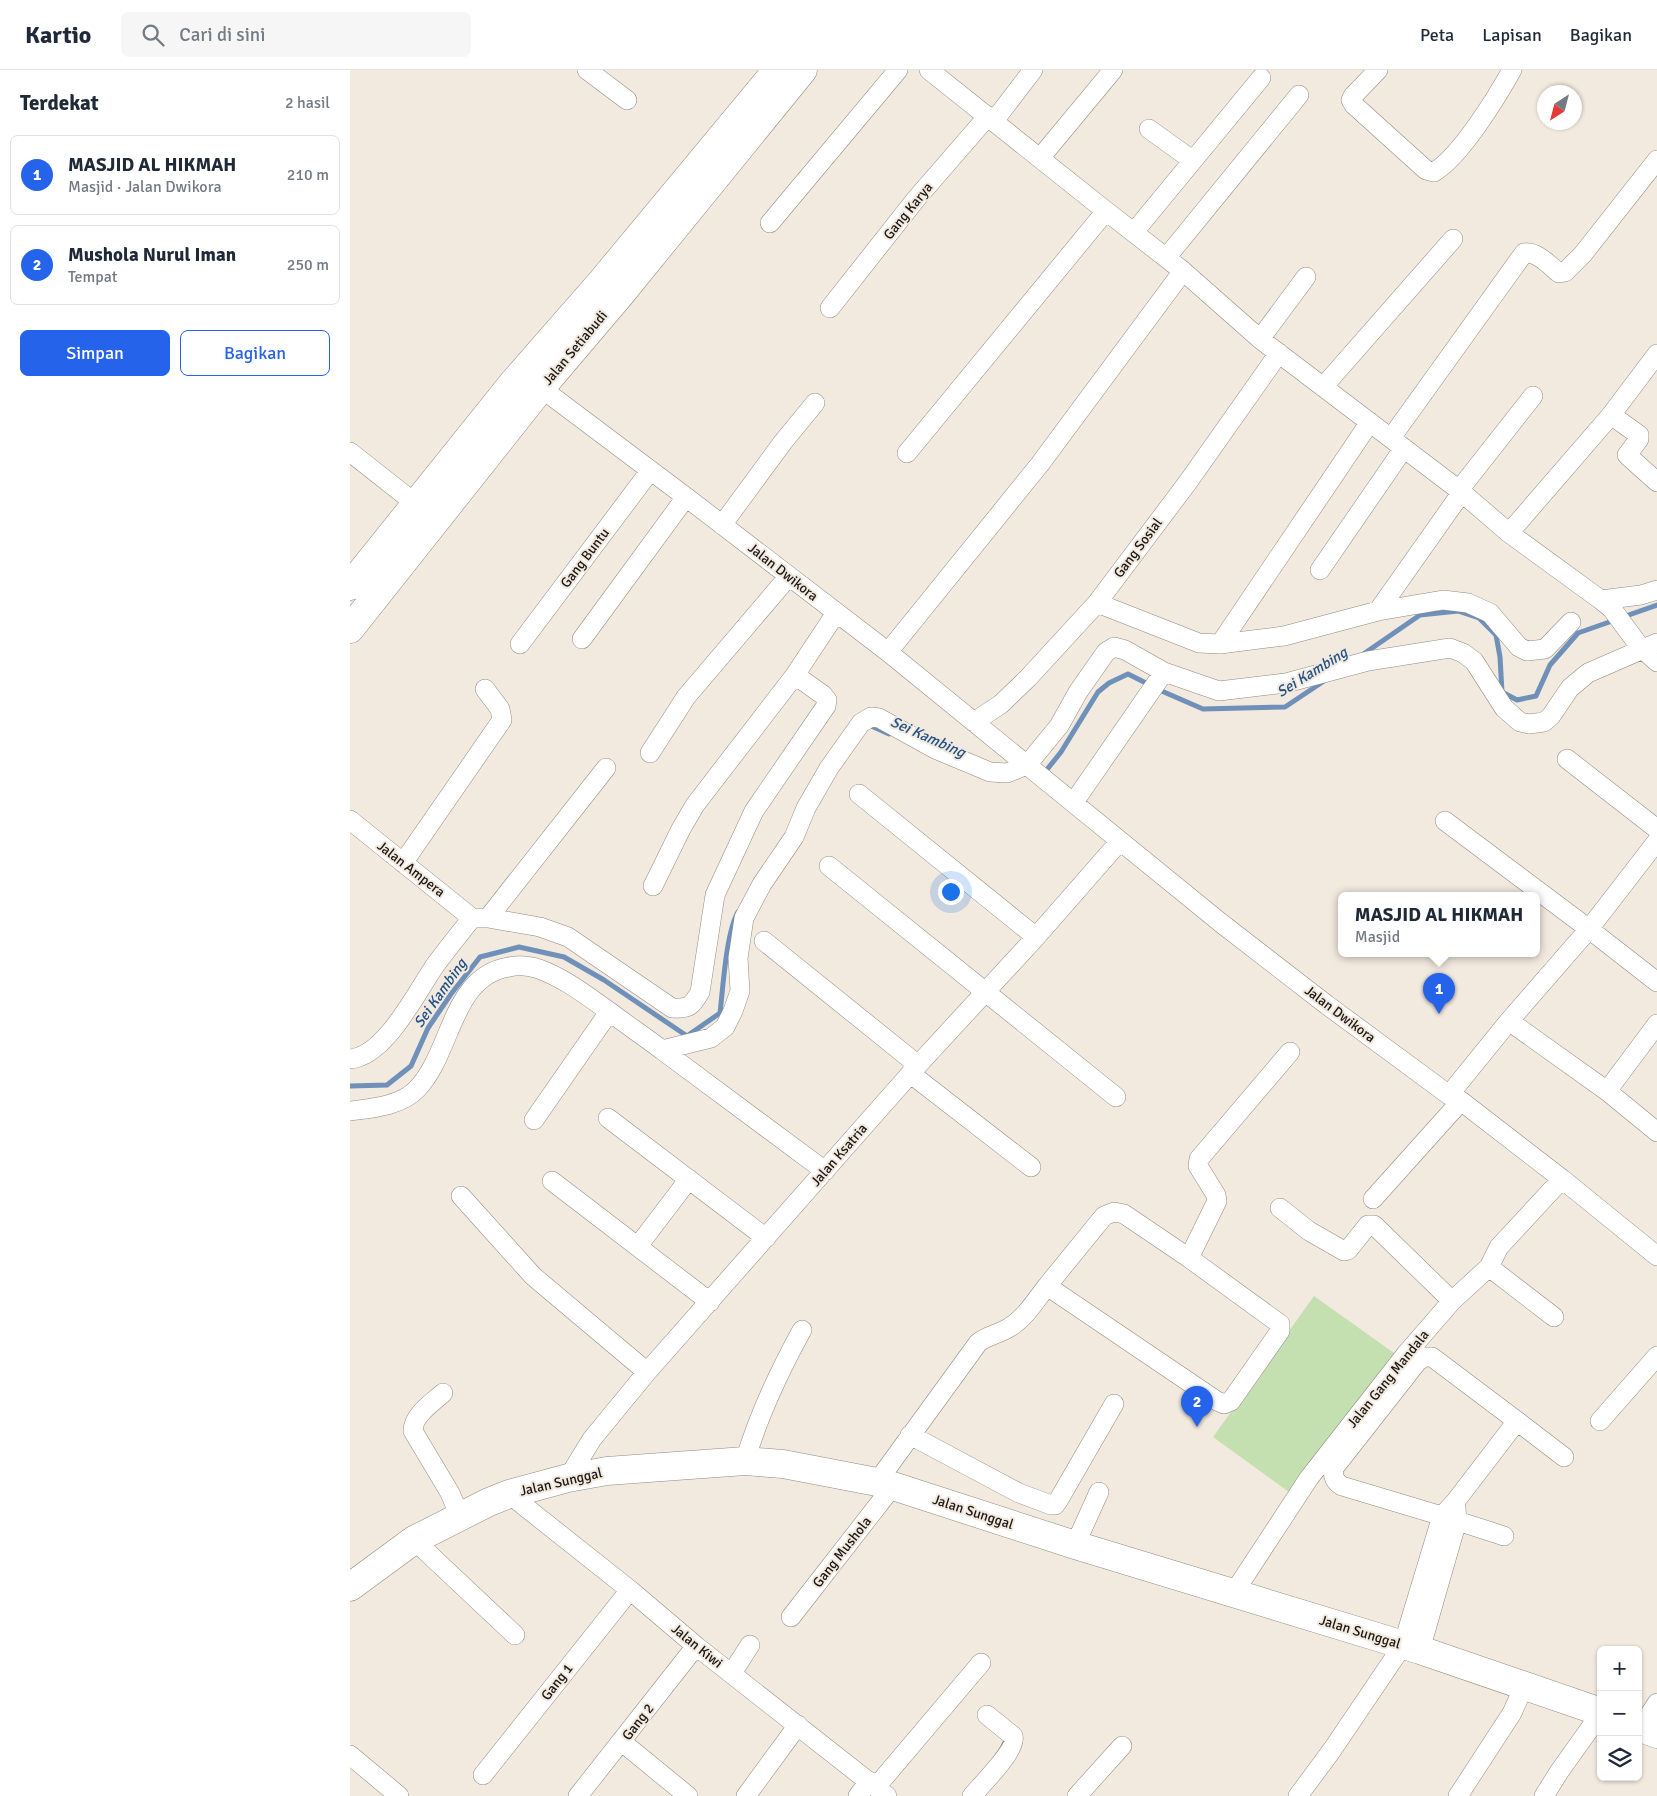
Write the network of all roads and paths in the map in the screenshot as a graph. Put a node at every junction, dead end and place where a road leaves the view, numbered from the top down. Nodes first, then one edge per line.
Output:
1 (587, 70) edge
2 (777, 70) edge
3 (803, 70) edge
4 (898, 70) edge
5 (929, 70) edge
6 (1033, 70) edge
7 (1113, 70) edge
8 (1378, 70) edge
9 (1512, 70) edge
10 (1261, 78) dead end
11 (1299, 94) dead end
12 (627, 100) dead end
13 (991, 118) junction
14 (1149, 129) dead end
15 (1040, 158) junction
16 (1192, 160) junction
17 (1657, 160) edge
18 (1106, 211) junction
19 (770, 223) dead end
20 (1134, 232) junction
21 (1453, 239) dead end
22 (1166, 258) junction
23 (1183, 271) junction
24 (1306, 277) dead end
25 (611, 288) junction
26 (830, 308) dead end
27 (1260, 339) junction
28 (1279, 353) junction
29 (1657, 354) edge
30 (1323, 387) junction
31 (541, 388) junction
32 (1533, 396) dead end
33 (815, 403) dead end
34 (1611, 415) junction
35 (1370, 422) junction
36 (1398, 443) junction
37 (350, 452) edge
38 (907, 453) dead end
39 (650, 471) junction
40 (1657, 482) edge
41 (1460, 491) junction
42 (686, 497) junction
43 (416, 504) junction
44 (722, 525) junction
45 (1509, 533) junction
46 (409, 534) junction
47 (1320, 570) dead end
48 (789, 576) junction
49 (350, 586) edge
50 (1657, 590) edge
51 (1097, 603) junction
52 (1606, 605) junction
53 (1378, 611) junction
54 (836, 613) junction
55 (1571, 622) dead end
56 (350, 629) edge
57 (582, 639) dead end
58 (520, 644) dead end
59 (1220, 644) junction
60 (888, 652) junction
61 (1652, 652) edge
62 (1164, 672) junction
63 (795, 675) junction
64 (485, 688) dead end
65 (978, 726) junction
66 (650, 753) dead end
67 (1568, 759) dead end
68 (1024, 763) junction
69 (606, 768) dead end
70 (859, 794) dead end
71 (1074, 802) junction
72 (350, 820) edge
73 (1445, 822) dead end
74 (1657, 829) edge
75 (1120, 841) junction
76 (1657, 841) edge
77 (403, 863) junction
78 (829, 866) dead end
79 (653, 886) dead end
80 (1539, 892) edge
81 (1540, 893) edge
82 (480, 918) junction
83 (1589, 929) junction
84 (1036, 937) junction
85 (764, 941) dead end
86 (1657, 982) edge
87 (986, 992) junction
88 (609, 1012) junction
89 (1509, 1021) junction
90 (1657, 1024) edge
91 (662, 1050) junction
92 (1290, 1052) dead end
93 (350, 1059) edge
94 (915, 1069) junction
95 (1607, 1091) junction
96 (1116, 1097) dead end
97 (1455, 1098) junction
98 (350, 1111) edge
99 (608, 1118) dead end
100 (534, 1120) dead end
101 (1657, 1132) edge
102 (1031, 1167) dead end
103 (825, 1171) junction
104 (689, 1179) junction
105 (1562, 1179) junction
106 (552, 1181) dead end
107 (462, 1196) dead end
108 (1374, 1199) dead end
109 (1280, 1208) dead end
110 (766, 1238) junction
111 (638, 1246) junction
112 (1653, 1246) edge
113 (1189, 1258) junction
114 (1489, 1266) junction
115 (1047, 1286) junction
116 (1452, 1301) junction
117 (710, 1302) junction
118 (1554, 1317) dead end
119 (802, 1330) dead end
120 (1657, 1356) edge
121 (647, 1372) junction
122 (443, 1393) dead end
123 (1114, 1404) dead end
124 (1517, 1421) junction
125 (1600, 1421) dead end
126 (910, 1435) junction
127 (1564, 1457) dead end
128 (745, 1461) junction
129 (568, 1478) junction
130 (885, 1484) junction
131 (1099, 1492) dead end
132 (510, 1494) junction
133 (460, 1518) junction
134 (1450, 1518) junction
135 (1504, 1536) dead end
136 (414, 1540) junction
137 (1075, 1545) junction
138 (350, 1587) edge
139 (630, 1590) junction
140 (1233, 1594) junction
141 (791, 1617) dead end
142 (516, 1635) dead end
143 (696, 1646) junction
144 (750, 1646) dead end
145 (1412, 1647) junction
146 (981, 1663) dead end
147 (732, 1673) junction
148 (1524, 1686) junction
149 (1657, 1703) edge
150 (1597, 1712) edge
151 (987, 1714) dead end
152 (1597, 1719) edge
153 (798, 1725) junction
154 (1645, 1730) edge
155 (622, 1742) junction
156 (1122, 1746) dead end
157 (350, 1755) edge
158 (483, 1775) dead end
159 (877, 1788) edge
160 (399, 1796) edge
161 (578, 1796) edge
162 (688, 1796) edge
163 (746, 1796) edge
164 (858, 1796) edge
165 (972, 1796) edge
166 (1077, 1796) edge
167 (1298, 1796) edge
168 (1458, 1796) edge
169 (1544, 1796) edge

1 - 12 street
2 - 25 main road, Jalan Setiabudi
3 - 25 main road, Jalan Setiabudi
4 - 19 street
5 - 13 street
6 - 13 street, Gang Karya
7 - 15 street
8 - 9 street
10 - 16 street
11 - 22 street
13 - 15 street
13 - 26 street, Gang Karya
14 - 16 street
15 - 18 street
16 - 20 street
17 - 36 street
18 - 20 street
18 - 38 street
20 - 22 street
21 - 30 street
22 - 23 street
23 - 27 street
23 - 60 street
24 - 27 street
25 - 31 main road, Jalan Setiabudi
25 - 43 main road, Jalan Setiabudi
27 - 28 street
28 - 30 street
28 - 51 street, Gang Sosial
29 - 34 street
30 - 35 street
31 - 39 street, Jalan Dwikora
31 - 46 main road, Jalan Setiabudi
32 - 41 street
33 - 44 street
34 - 40 street
34 - 45 street
35 - 36 street
35 - 59 street
36 - 41 street
36 - 47 street
37 - 43 street
39 - 42 street, Jalan Dwikora
39 - 58 street, Gang Buntu
41 - 45 street
41 - 53 street
42 - 44 street, Jalan Dwikora
42 - 57 street
43 - 46 main road, Jalan Setiabudi
44 - 48 street, Jalan Dwikora
45 - 52 street
46 - 49 main road, Jalan Setiabudi
46 - 56 main road, Jalan Setiabudi
48 - 54 street, Jalan Dwikora
48 - 66 street
50 - 52 street
51 - 59 street
51 - 65 street, Gang Sosial
52 - 61 street
53 - 55 street
53 - 59 street
54 - 60 street, Jalan Dwikora
54 - 63 street
60 - 65 street, Jalan Dwikora
61 - 62 street
62 - 68 street
62 - 71 street
63 - 79 street
63 - 82 street
64 - 77 street
65 - 68 street, Jalan Dwikora
67 - 74 street
68 - 71 street, Jalan Dwikora
68 - 91 street
69 - 82 street
70 - 84 street
71 - 75 street, Jalan Dwikora
72 - 77 street, Jalan Ampera
73 - 80 street
75 - 84 street, Jalan Ksatria
75 - 97 street, Jalan Dwikora
76 - 83 street
77 - 82 street, Jalan Ampera
78 - 87 street
81 - 83 street
82 - 93 street
83 - 86 street
83 - 89 street
84 - 87 street, Jalan Ksatria
85 - 94 street
87 - 94 street, Jalan Ksatria
87 - 96 street
88 - 91 street
88 - 98 street
88 - 100 street
89 - 95 street
89 - 97 street
90 - 95 street
91 - 103 street
92 - 113 street
94 - 102 street
94 - 103 street, Jalan Ksatria
95 - 101 street
97 - 105 street, Jalan Dwikora
97 - 108 street
99 - 104 street
103 - 110 street, Jalan Ksatria
104 - 110 street
104 - 111 street
105 - 112 street, Jalan Dwikora
105 - 114 street, Jalan Gang Mandala
106 - 111 street
107 - 121 street
109 - 116 street
110 - 117 street, Jalan Ksatria
111 - 117 street
113 - 115 street, Gang Mushola
113 - 115 street
114 - 116 street, Jalan Gang Mandala
114 - 118 street
115 - 126 street, Gang Mushola
116 - 140 street, Jalan Gang Mandala
117 - 121 street, Jalan Ksatria
119 - 128 street
120 - 125 street
121 - 129 street, Jalan Ksatria
122 - 133 street
123 - 126 street
124 - 127 street
124 - 134 street
124 - 134 street
126 - 130 street, Gang Mushola
128 - 129 main road, Jalan Sunggal
128 - 130 main road, Jalan Sunggal
129 - 132 main road, Jalan Sunggal
130 - 137 main road, Jalan Sunggal
130 - 141 street, Gang Mushola
131 - 137 street
132 - 133 main road, Jalan Sunggal
132 - 139 street, Jalan Kiwi
133 - 136 main road, Jalan Sunggal
134 - 135 street
134 - 145 street
136 - 138 main road, Jalan Sunggal
136 - 142 street
137 - 140 main road, Jalan Sunggal
139 - 143 street, Jalan Kiwi
139 - 158 street, Gang 1
140 - 145 main road, Jalan Sunggal
143 - 147 street, Jalan Kiwi
143 - 155 street, Gang 2
144 - 147 street
145 - 148 main road, Jalan Sunggal
145 - 167 street
146 - 159 street
147 - 153 street, Jalan Kiwi
148 - 150 main road, Jalan Sunggal
148 - 168 street
149 - 154 street
151 - 165 street
152 - 169 street
153 - 159 street, Jalan Kiwi
153 - 163 street
155 - 161 street, Gang 2
155 - 162 street
156 - 166 street
157 - 160 street
159 - 164 street

